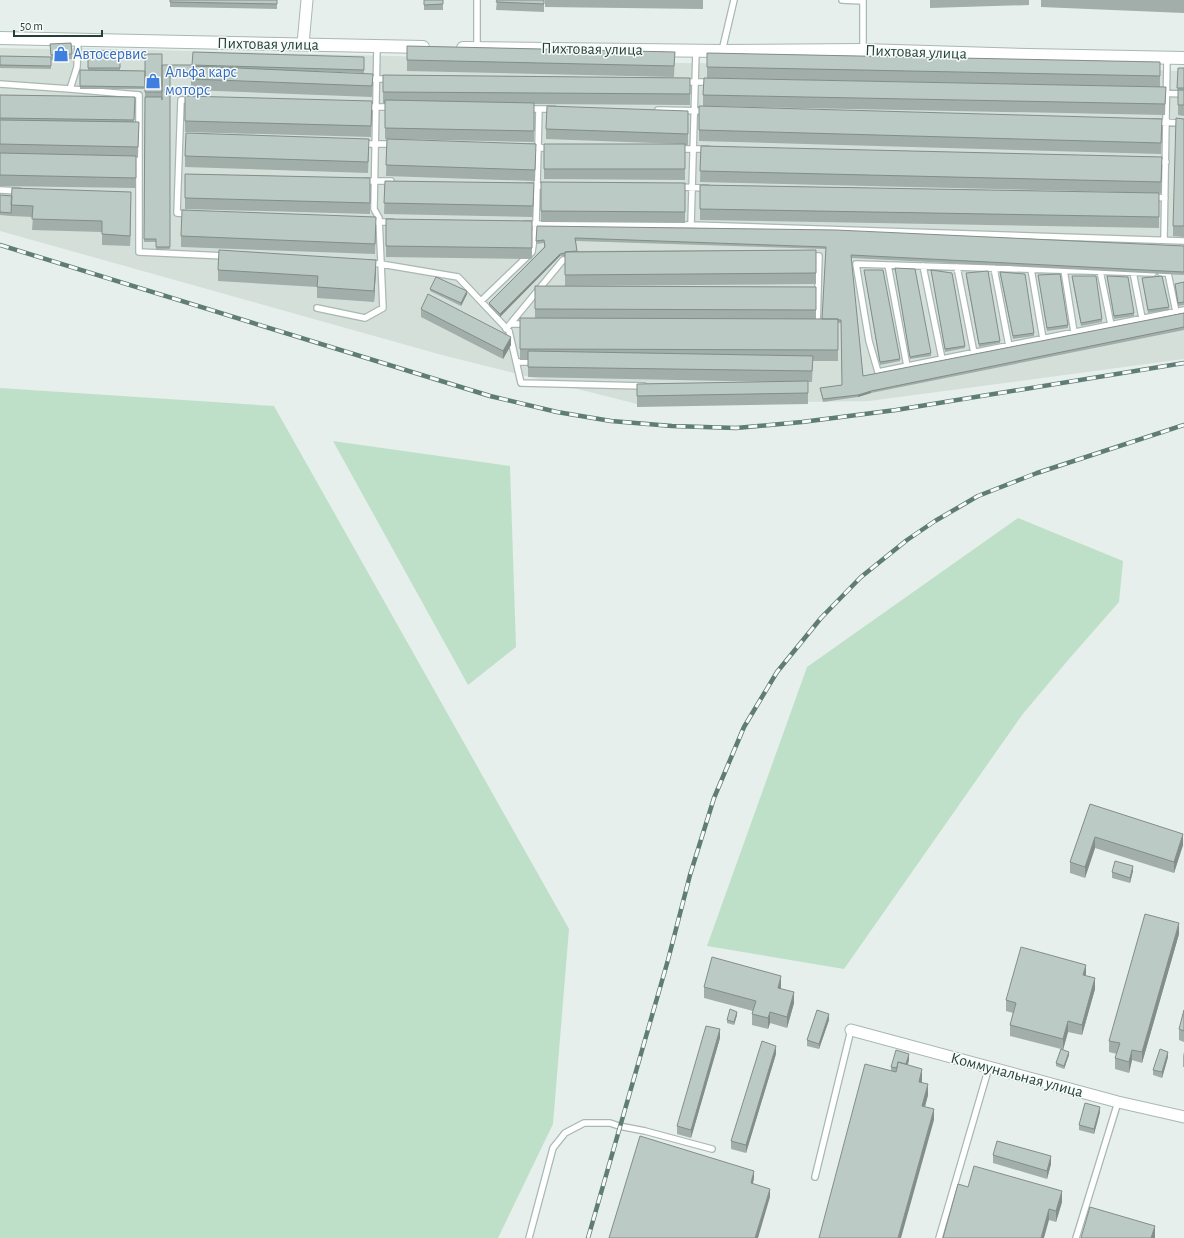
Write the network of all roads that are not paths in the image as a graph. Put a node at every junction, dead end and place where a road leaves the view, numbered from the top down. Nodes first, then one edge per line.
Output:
1 (306, 0) edge
2 (477, 0) edge
3 (734, 0) edge
4 (842, 0) edge
5 (0, 38) edge
6 (78, 40) junction
7 (303, 44) junction
8 (377, 46) junction
9 (431, 47) edge
10 (454, 47) edge
11 (477, 48) junction
12 (696, 50) junction
13 (863, 50) junction
14 (722, 51) junction
15 (1167, 58) junction
16 (1184, 58) edge
17 (361, 78) edge
18 (376, 79) junction
19 (392, 79) edge
20 (679, 82) edge
21 (695, 82) junction
22 (719, 83) edge
23 (0, 84) edge
24 (70, 89) junction
25 (1151, 93) edge
26 (1167, 94) junction
27 (1184, 94) edge
28 (197, 100) edge
29 (360, 107) edge
30 (376, 107) junction
31 (399, 107) edge
32 (523, 109) edge
33 (539, 109) junction
34 (562, 109) edge
35 (656, 110) edge
36 (695, 111) junction
37 (710, 111) edge
38 (1150, 121) edge
39 (1166, 122) junction
40 (1184, 123) edge
41 (131, 128) edge
42 (139, 128) junction
43 (180, 138) junction
44 (188, 138) edge
45 (360, 144) edge
46 (375, 144) junction
47 (398, 144) edge
48 (523, 147) edge
49 (538, 147) junction
50 (554, 148) edge
51 (670, 149) edge
52 (693, 149) junction
53 (717, 150) edge
54 (1150, 162) edge
55 (1166, 162) junction
56 (131, 163) edge
57 (139, 163) junction
58 (179, 175) junction
59 (186, 175) edge
60 (359, 180) edge
61 (374, 181) junction
62 (398, 182) edge
63 (522, 186) edge
64 (537, 186) junction
65 (553, 186) edge
66 (669, 187) edge
67 (692, 187) junction
68 (716, 188) edge
69 (0, 190) edge
70 (23, 191) edge
71 (1149, 197) edge
72 (131, 198) edge
73 (139, 198) junction
74 (1165, 198) junction
75 (193, 214) edge
76 (363, 221) edge
77 (379, 222) junction
78 (394, 222) edge
79 (521, 224) edge
80 (536, 224) junction
81 (691, 225) junction
82 (1164, 240) junction
83 (1184, 241) edge
84 (233, 256) edge
85 (803, 257) edge
86 (579, 260) edge
87 (365, 263) edge
88 (381, 264) junction
89 (888, 265) junction
90 (923, 266) junction
91 (957, 267) junction
92 (994, 268) junction
93 (1031, 269) junction
94 (1064, 270) junction
95 (1100, 271) junction
96 (1133, 272) junction
97 (539, 289) junction
98 (547, 289) edge
99 (810, 289) edge
100 (818, 289) junction
101 (481, 301) junction
102 (317, 308) dead end
103 (1184, 310) edge
104 (1176, 312) junction
105 (1142, 318) junction
106 (511, 324) junction
107 (534, 324) edge
108 (1110, 325) junction
109 (809, 326) edge
110 (506, 329) junction
111 (1074, 332) junction
112 (1043, 338) junction
113 (1009, 346) junction
114 (974, 352) junction
115 (942, 359) junction
116 (516, 362) junction
117 (540, 362) edge
118 (907, 366) junction
119 (653, 386) edge
120 (851, 1030) joint
121 (989, 1067) junction
122 (1118, 1102) junction
123 (1184, 1117) edge
124 (712, 1149) dead end
125 (815, 1177) dead end
126 (529, 1238) edge
127 (939, 1238) edge
128 (1076, 1238) edge

1 - 7 street
2 - 11 lane
3 - 14 lane
4 - 13 lane
5 - 6 street, Пихтовая улица
6 - 7 street, Пихтовая улица
6 - 24 lane
7 - 8 street, Пихтовая улица
8 - 9 street, Пихтовая улица
8 - 18 lane
10 - 11 street, Пихтовая улица
11 - 12 street, Пихтовая улица
12 - 14 street, Пихтовая улица
12 - 21 lane
13 - 14 street, Пихтовая улица
13 - 15 street, Пихтовая улица
15 - 16 street, Пихтовая улица
15 - 26 lane
17 - 18 lane
18 - 19 lane
18 - 30 lane
20 - 21 lane
21 - 22 lane
21 - 36 lane
23 - 24 lane
24 - 42 lane
25 - 26 lane
26 - 27 lane
26 - 39 lane
28 - 43 lane
29 - 30 lane
30 - 31 lane
30 - 46 lane
32 - 33 lane
33 - 34 lane
33 - 49 lane
35 - 36 lane
36 - 37 lane
36 - 52 lane
38 - 39 lane
39 - 40 lane
39 - 55 lane
41 - 42 lane
42 - 57 lane
43 - 44 lane
43 - 58 lane
45 - 46 lane
46 - 47 lane
46 - 61 lane
48 - 49 lane
49 - 50 lane
49 - 64 lane
51 - 52 lane
52 - 53 lane
52 - 67 lane
54 - 55 lane
55 - 74 lane
56 - 57 lane
57 - 73 lane
58 - 59 lane
58 - 75 lane
60 - 61 lane
61 - 62 lane
61 - 77 lane
63 - 64 lane
64 - 65 lane
64 - 80 lane
66 - 67 lane
67 - 68 lane
67 - 81 lane
69 - 70 lane
71 - 74 lane
72 - 73 lane
73 - 84 lane
74 - 82 lane
76 - 77 lane
77 - 78 lane
77 - 88 lane
79 - 80 lane
80 - 81 lane
80 - 101 lane
81 - 82 lane
82 - 83 lane
85 - 100 lane
86 - 97 lane
87 - 88 lane
88 - 101 lane
88 - 102 lane
89 - 90 lane
89 - 118 lane
89 - 118 lane
90 - 91 lane
90 - 115 lane
91 - 92 lane
91 - 114 lane
92 - 93 lane
92 - 113 lane
93 - 94 lane
93 - 112 lane
94 - 95 lane
94 - 111 lane
95 - 96 lane
95 - 108 lane
96 - 104 lane
96 - 105 lane
97 - 98 lane
97 - 106 lane
99 - 100 lane
100 - 109 lane
101 - 110 lane
103 - 104 lane
104 - 105 lane
105 - 108 lane
106 - 107 lane
106 - 110 lane
108 - 111 lane
110 - 116 lane
111 - 112 lane
112 - 113 lane
113 - 114 lane
114 - 115 lane
115 - 118 lane
116 - 117 lane
116 - 119 lane
120 - 121 street, Коммунальная улица
120 - 125 lane
121 - 122 street, Коммунальная улица
121 - 127 lane
122 - 123 street, Коммунальная улица
122 - 128 lane
124 - 126 lane

